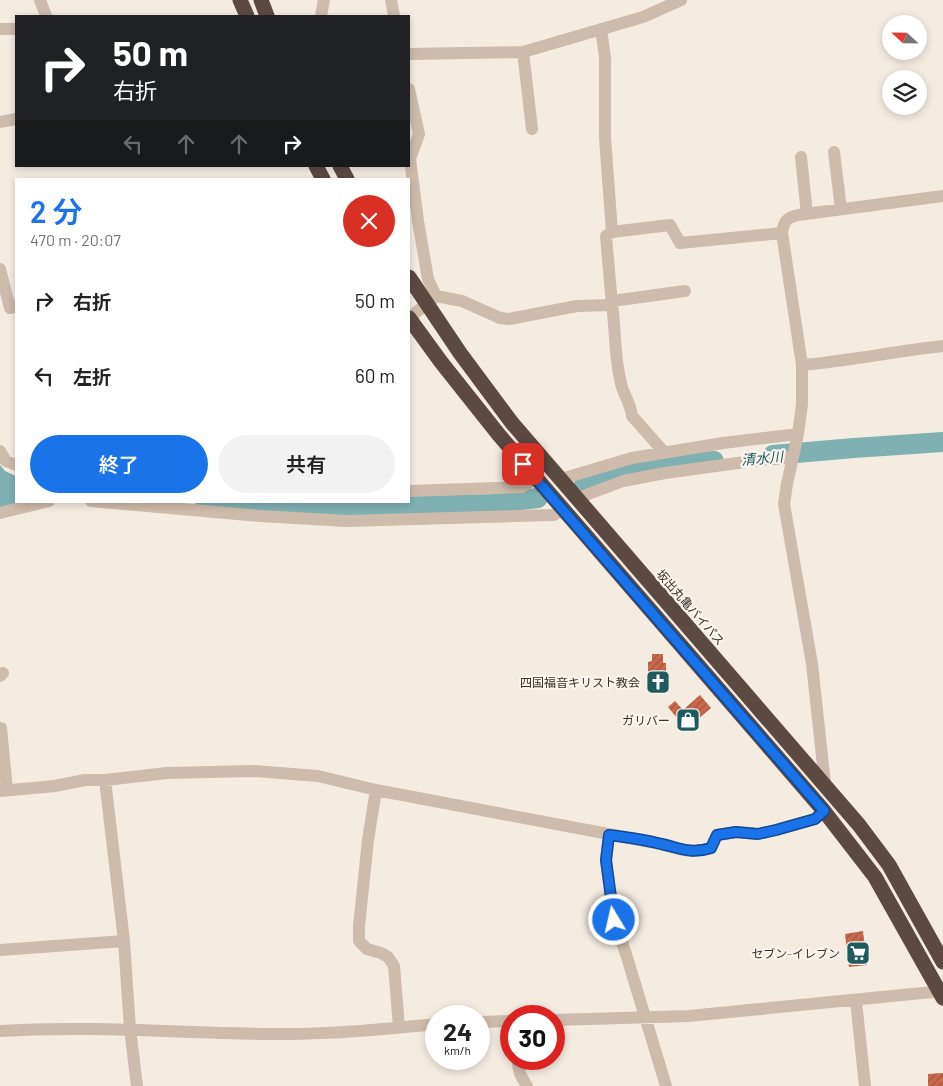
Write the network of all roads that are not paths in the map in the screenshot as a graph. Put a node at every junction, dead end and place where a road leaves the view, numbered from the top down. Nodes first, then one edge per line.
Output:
1 (40, 0) edge
2 (240, 0) edge
3 (261, 0) edge
4 (324, 0) edge
5 (391, 0) edge
6 (681, 0) edge
7 (46, 15) edge
8 (247, 15) edge
9 (268, 15) edge
10 (320, 15) edge
11 (394, 15) edge
12 (0, 29) edge
13 (15, 29) edge
14 (601, 29) junction
15 (523, 52) junction
16 (410, 54) edge
17 (410, 94) edge
18 (15, 119) edge
19 (0, 122) edge
20 (532, 128) dead end
21 (834, 152) dead end
22 (802, 158) dead end
23 (410, 159) edge
24 (410, 159) edge
25 (943, 196) edge
26 (841, 210) junction
27 (807, 214) junction
28 (612, 232) junction
29 (782, 233) junction
30 (0, 269) edge
31 (410, 278) edge
32 (685, 292) dead end
33 (432, 300) junction
34 (612, 303) junction
35 (9, 309) edge
36 (410, 317) edge
37 (410, 319) edge
38 (943, 346) edge
39 (802, 365) junction
40 (798, 434) junction
41 (0, 451) edge
42 (664, 452) junction
43 (792, 457) junction
44 (15, 465) edge
45 (535, 478) junction
46 (561, 480) junction
47 (410, 490) edge
48 (578, 498) junction
49 (41, 503) edge
50 (114, 503) edge
51 (564, 510) junction
52 (0, 513) edge
53 (0, 728) edge
54 (105, 780) junction
55 (825, 784) junction
56 (4, 790) edge
57 (376, 790) junction
58 (824, 811) junction
59 (609, 835) junction
60 (124, 941) junction
61 (0, 950) edge
62 (943, 962) edge
63 (942, 993) edge
64 (856, 1000) junction
65 (645, 1018) junction
66 (565, 1020) edge
67 (425, 1025) edge
68 (399, 1027) junction
69 (130, 1029) junction
70 (0, 1031) edge
71 (519, 1070) edge
72 (137, 1086) edge
73 (527, 1086) edge
74 (666, 1086) edge
75 (865, 1086) edge

1 - 7 street
2 - 8 highway
3 - 9 highway
4 - 10 street
5 - 11 street
6 - 14 street
12 - 13 street
14 - 15 street
14 - 28 street
15 - 16 street
15 - 20 street
17 - 24 street
18 - 19 street
21 - 26 street
22 - 27 street
23 - 33 street
25 - 26 street
26 - 27 street
27 - 29 street
28 - 29 street
28 - 34 street
29 - 39 street
30 - 35 street
31 - 33 highway, 坂出丸亀バイパス
32 - 34 street
33 - 34 street
33 - 36 street
33 - 46 highway, 坂出丸亀バイパス
34 - 42 street
37 - 45 highway
38 - 39 street
39 - 40 street
40 - 42 street
40 - 43 street
41 - 44 street
42 - 46 street
43 - 48 street
43 - 55 street
45 - 47 street
45 - 51 highway
46 - 48 highway, 坂出丸亀バイパス
48 - 55 highway, 坂出丸亀バイパス
49 - 52 street
50 - 51 street
51 - 58 highway
53 - 56 street
54 - 56 street
54 - 57 street
54 - 60 street
55 - 62 highway, 坂出丸亀バイパス
57 - 59 street
57 - 68 street
58 - 59 street
58 - 63 highway
59 - 65 street
60 - 61 street
60 - 69 street
63 - 64 street
64 - 65 street
64 - 75 street
65 - 66 street
65 - 74 street
67 - 68 street
68 - 69 street
69 - 70 street
69 - 72 street
71 - 73 street

